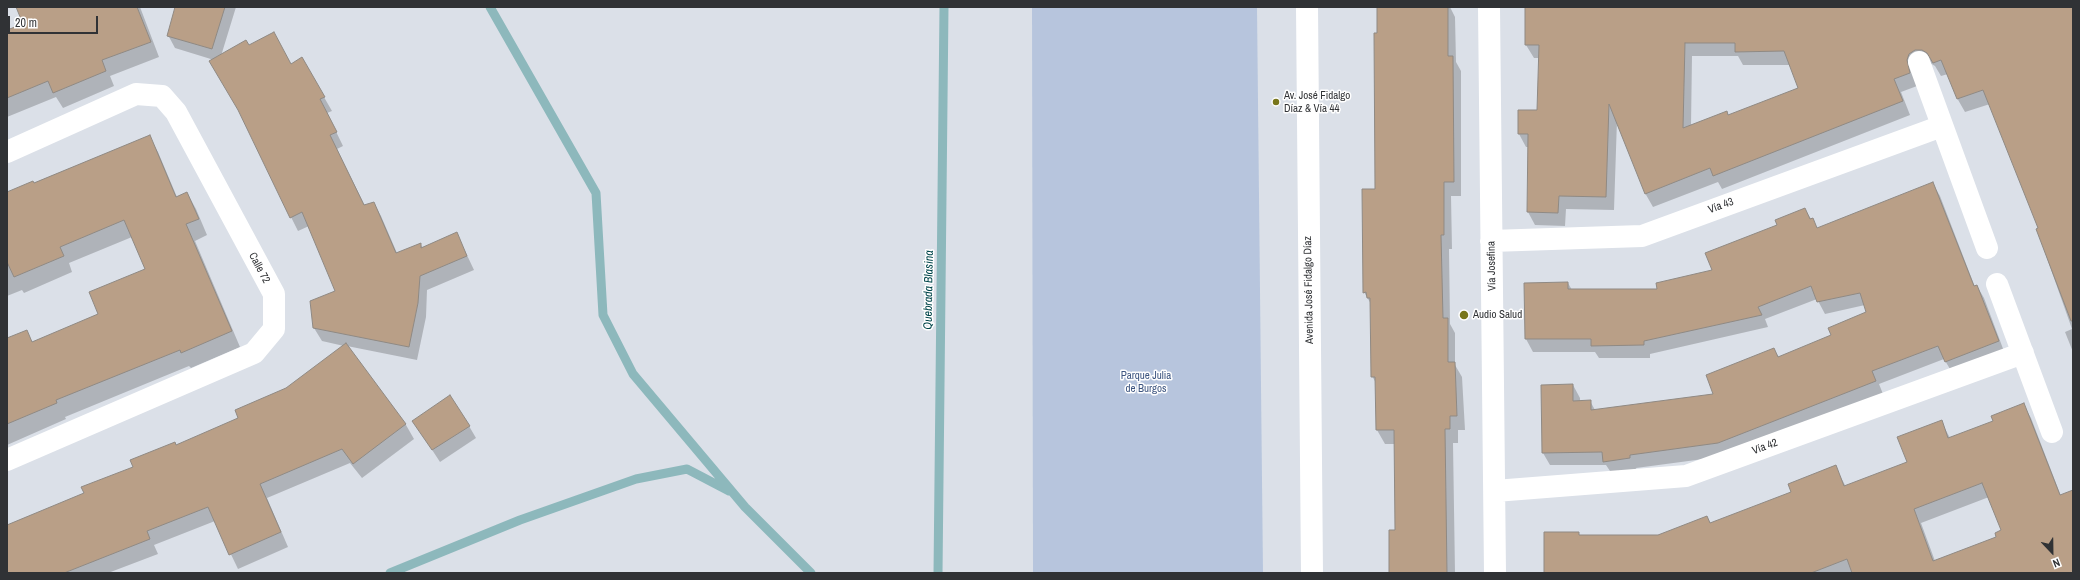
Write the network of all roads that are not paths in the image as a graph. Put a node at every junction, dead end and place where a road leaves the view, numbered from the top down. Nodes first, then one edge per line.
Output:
1 (1306, 7) edge
2 (1489, 7) edge
3 (1919, 62) dead end
4 (1942, 126) junction
5 (7, 152) edge
6 (1492, 241) junction
7 (1987, 248) dead end
8 (1997, 284) dead end
9 (2023, 353) junction
10 (2052, 432) dead end
11 (7, 460) edge
12 (1496, 491) junction
13 (1312, 573) edge
14 (1495, 573) edge

1 - 13 street, Avenida José Fidalgo Díaz
2 - 6 street, Vía Josefina
3 - 4 street
4 - 6 street, Vía 43
4 - 7 street
5 - 11 street, Calle 72
6 - 12 street, Vía Josefina
8 - 9 street
9 - 10 street
9 - 12 street, Vía 42
12 - 14 street, Vía Josefina

